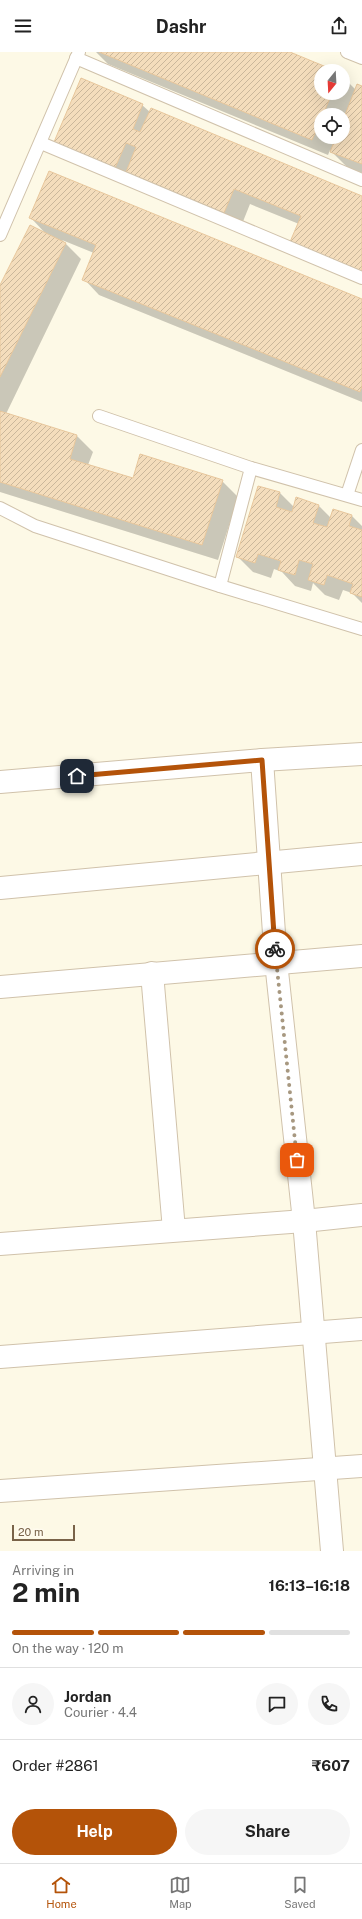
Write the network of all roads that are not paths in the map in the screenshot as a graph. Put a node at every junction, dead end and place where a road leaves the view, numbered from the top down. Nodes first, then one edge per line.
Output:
1 (347, 52) edge
2 (78, 55) edge
3 (362, 58) edge
4 (41, 143) junction
5 (362, 180) edge
6 (0, 235) edge
7 (362, 278) edge
8 (99, 416) dead end
9 (362, 450) edge
10 (251, 468) junction
11 (347, 495) junction
12 (362, 500) edge
13 (0, 508) edge
14 (220, 586) junction
15 (362, 629) edge
16 (362, 754) edge
17 (262, 760) junction
18 (0, 782) edge
19 (362, 854) edge
20 (268, 862) junction
21 (0, 888) edge
22 (362, 956) edge
23 (276, 962) junction
24 (152, 974) junction
25 (0, 987) edge
26 (362, 1214) edge
27 (304, 1222) junction
28 (174, 1230) junction
29 (0, 1244) edge
30 (362, 1329) edge
31 (313, 1332) junction
32 (0, 1357) edge
33 (362, 1466) edge
34 (326, 1469) junction
35 (0, 1490) edge
36 (332, 1551) edge

1 - 3 lane
2 - 4 lane
2 - 5 lane
4 - 6 lane
4 - 7 lane
8 - 10 lane
9 - 11 lane
10 - 11 lane
10 - 14 lane
11 - 12 lane
13 - 14 lane
14 - 15 lane
16 - 17 street
17 - 18 street
17 - 20 street
19 - 20 street
20 - 21 street
20 - 23 street
22 - 23 street
23 - 24 street
23 - 27 street
24 - 25 street
24 - 28 street
26 - 27 street
27 - 28 street
27 - 31 street
28 - 29 street
30 - 31 street
31 - 32 street
31 - 34 street
33 - 34 street
34 - 35 street
34 - 36 street

